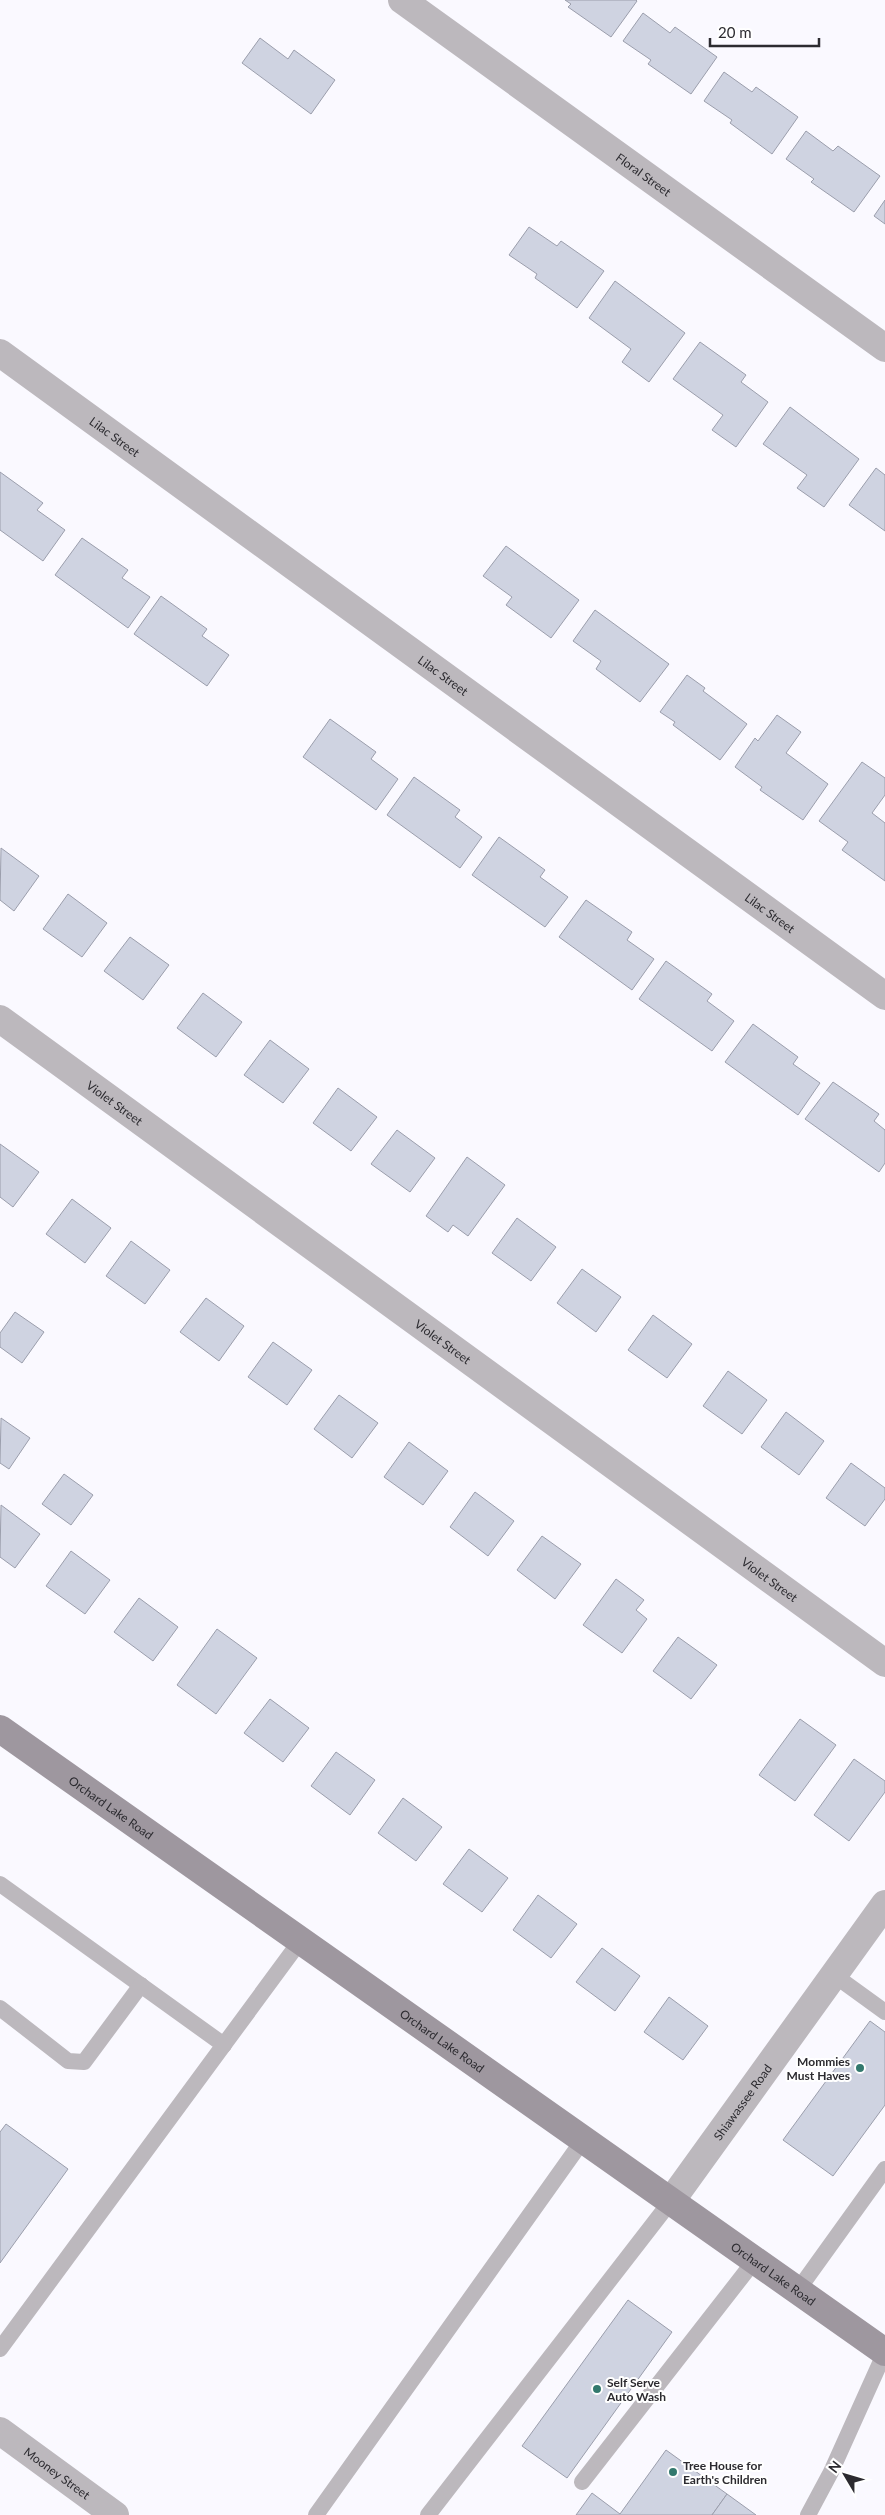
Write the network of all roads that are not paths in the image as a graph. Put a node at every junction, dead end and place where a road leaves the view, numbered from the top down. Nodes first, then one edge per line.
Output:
1 (402, 0) edge
2 (885, 348) edge
3 (0, 353) edge
4 (885, 996) edge
5 (0, 1020) edge
6 (885, 1664) edge
7 (0, 1729) edge
8 (0, 1884) edge
9 (885, 1904) edge
10 (301, 1940) junction
11 (834, 1975) junction
12 (141, 1986) junction
13 (0, 2008) edge
14 (885, 2012) edge
15 (224, 2045) junction
16 (584, 2140) junction
17 (885, 2169) edge
18 (671, 2201) junction
19 (755, 2260) junction
20 (798, 2290) junction
21 (0, 2349) edge
22 (885, 2352) edge
23 (0, 2431) edge
24 (582, 2482) dead end
25 (115, 2515) edge
26 (316, 2515) edge
27 (428, 2515) edge
28 (808, 2515) edge

1 - 2 street, Floral Street
3 - 4 street, Lilac Street
5 - 6 street, Violet Street
7 - 10 main road, Orchard Lake Road
8 - 12 lane
9 - 11 street, Shiawassee Road
10 - 15 lane
10 - 16 main road, Orchard Lake Road
11 - 14 lane
11 - 18 street, Shiawassee Road
12 - 13 lane
12 - 15 lane
15 - 21 lane
16 - 18 main road, Orchard Lake Road
16 - 26 lane
17 - 20 lane
18 - 19 main road, Orchard Lake Road
18 - 27 lane
19 - 20 main road, Orchard Lake Road
19 - 24 lane
20 - 22 main road, Orchard Lake Road
22 - 28 lane
23 - 25 street, Mooney Street

